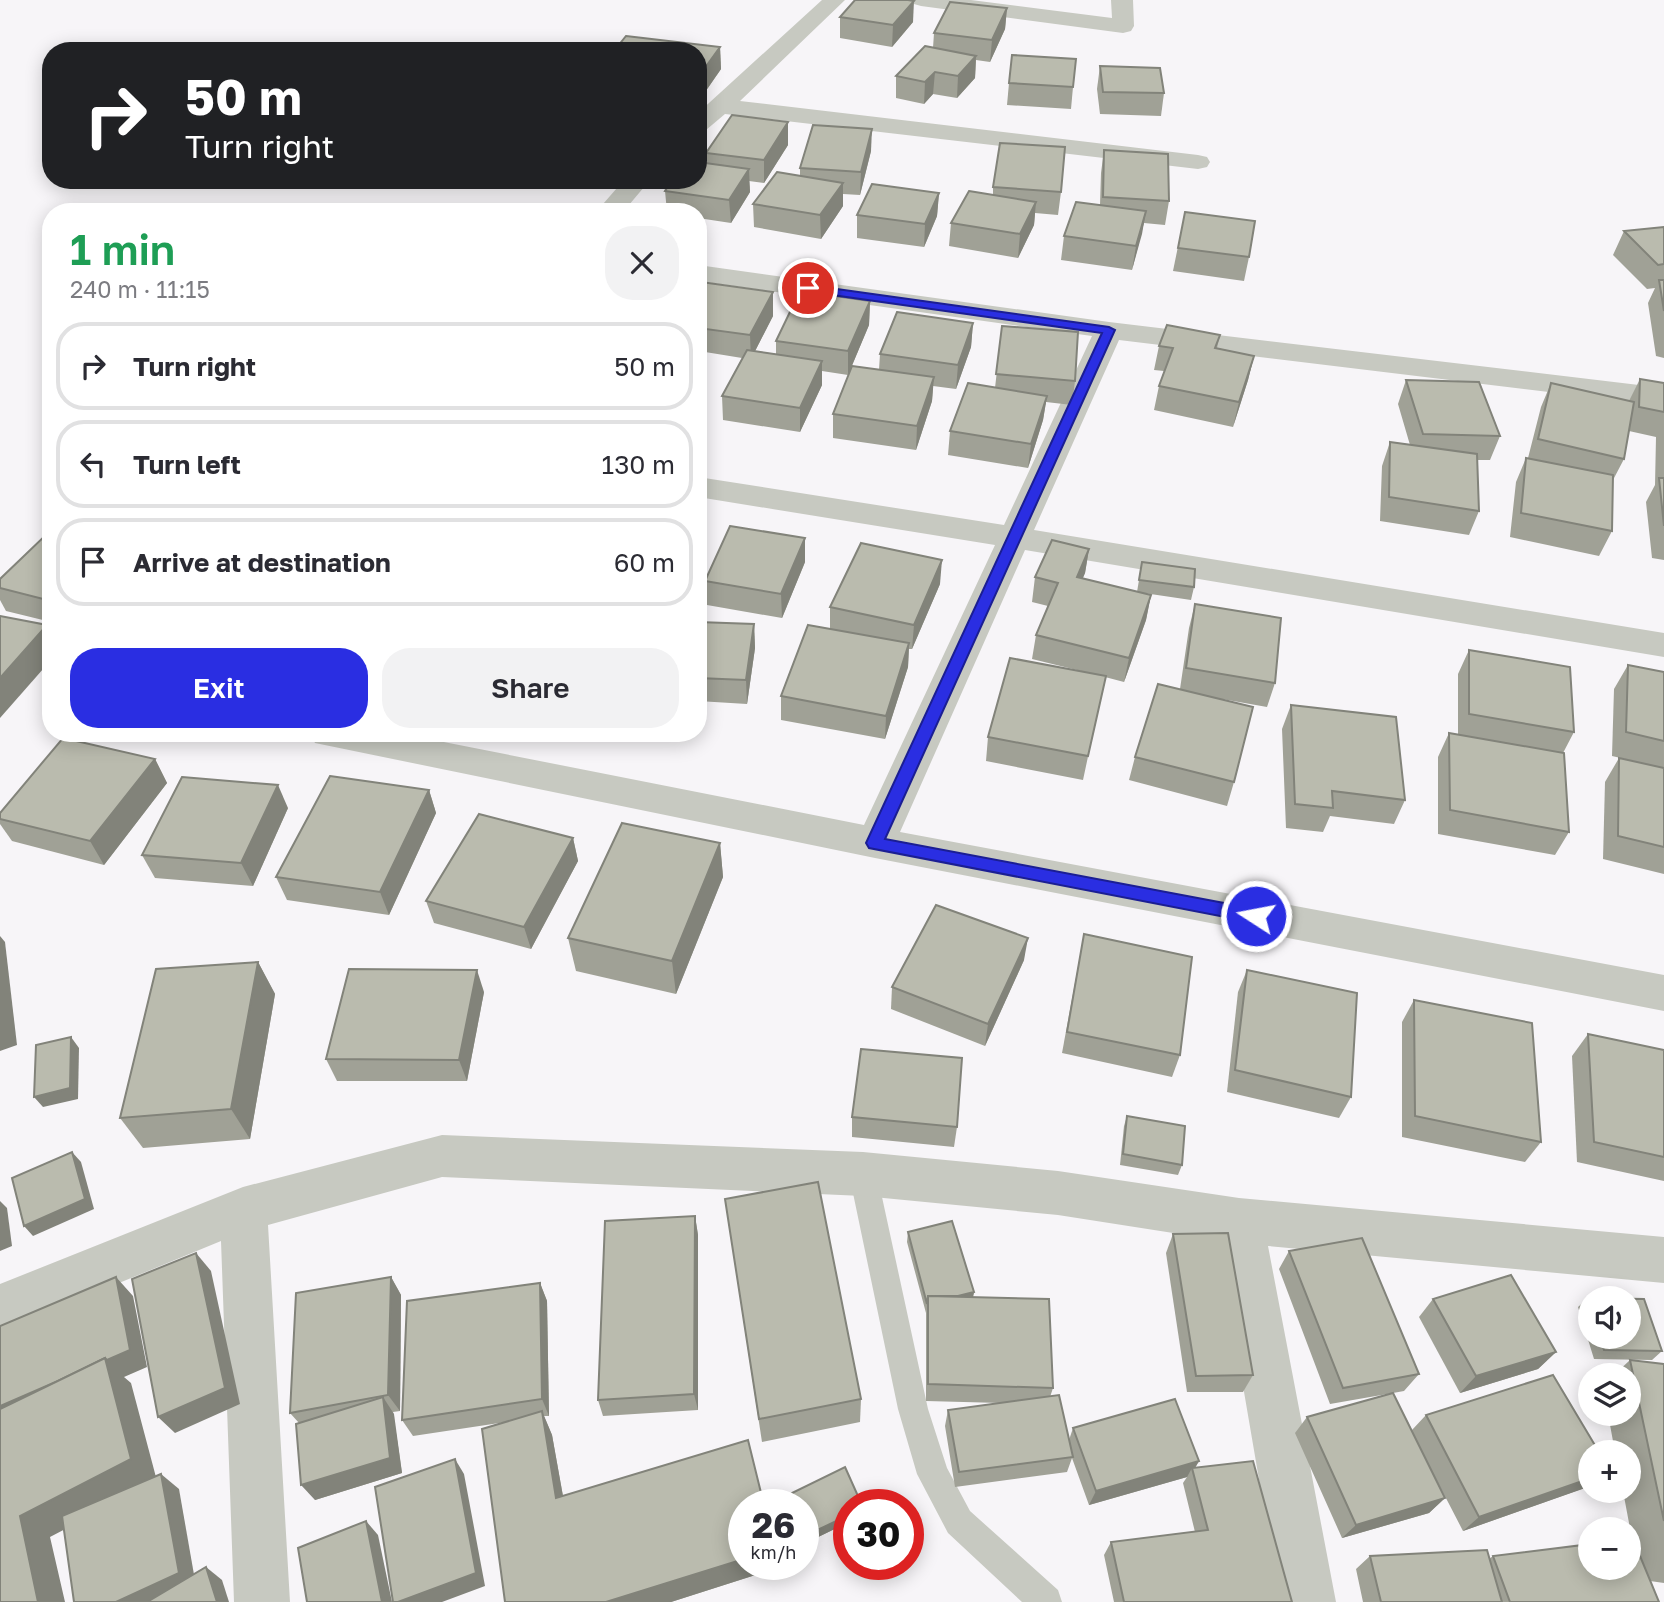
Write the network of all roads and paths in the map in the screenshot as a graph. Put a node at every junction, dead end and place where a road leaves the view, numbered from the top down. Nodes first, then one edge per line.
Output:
1 (834, 0) edge
2 (921, 0) edge
3 (1122, 0) edge
4 (720, 106) junction
5 (707, 117) edge
6 (1198, 162) dead end
7 (630, 189) edge
8 (617, 203) edge
9 (707, 274) edge
10 (1109, 330) junction
11 (1664, 397) edge
12 (707, 489) edge
13 (1013, 537) junction
14 (1664, 645) edge
15 (373, 742) edge
16 (875, 843) junction
17 (1664, 993) edge
18 (863, 1174) junction
19 (243, 1209) junction
20 (1239, 1221) junction
21 (1664, 1261) edge
22 (0, 1308) edge
23 (262, 1602) edge
24 (1046, 1602) edge
25 (1308, 1602) edge

1 - 4 street
2 - 3 street
4 - 5 street
4 - 6 street
7 - 8 street
9 - 10 street
10 - 11 street
10 - 13 street
12 - 13 street
13 - 14 street
13 - 16 street
15 - 16 street
16 - 17 street
18 - 19 street
18 - 20 street
18 - 24 lane
19 - 22 street
19 - 23 street
20 - 21 street
20 - 25 street

